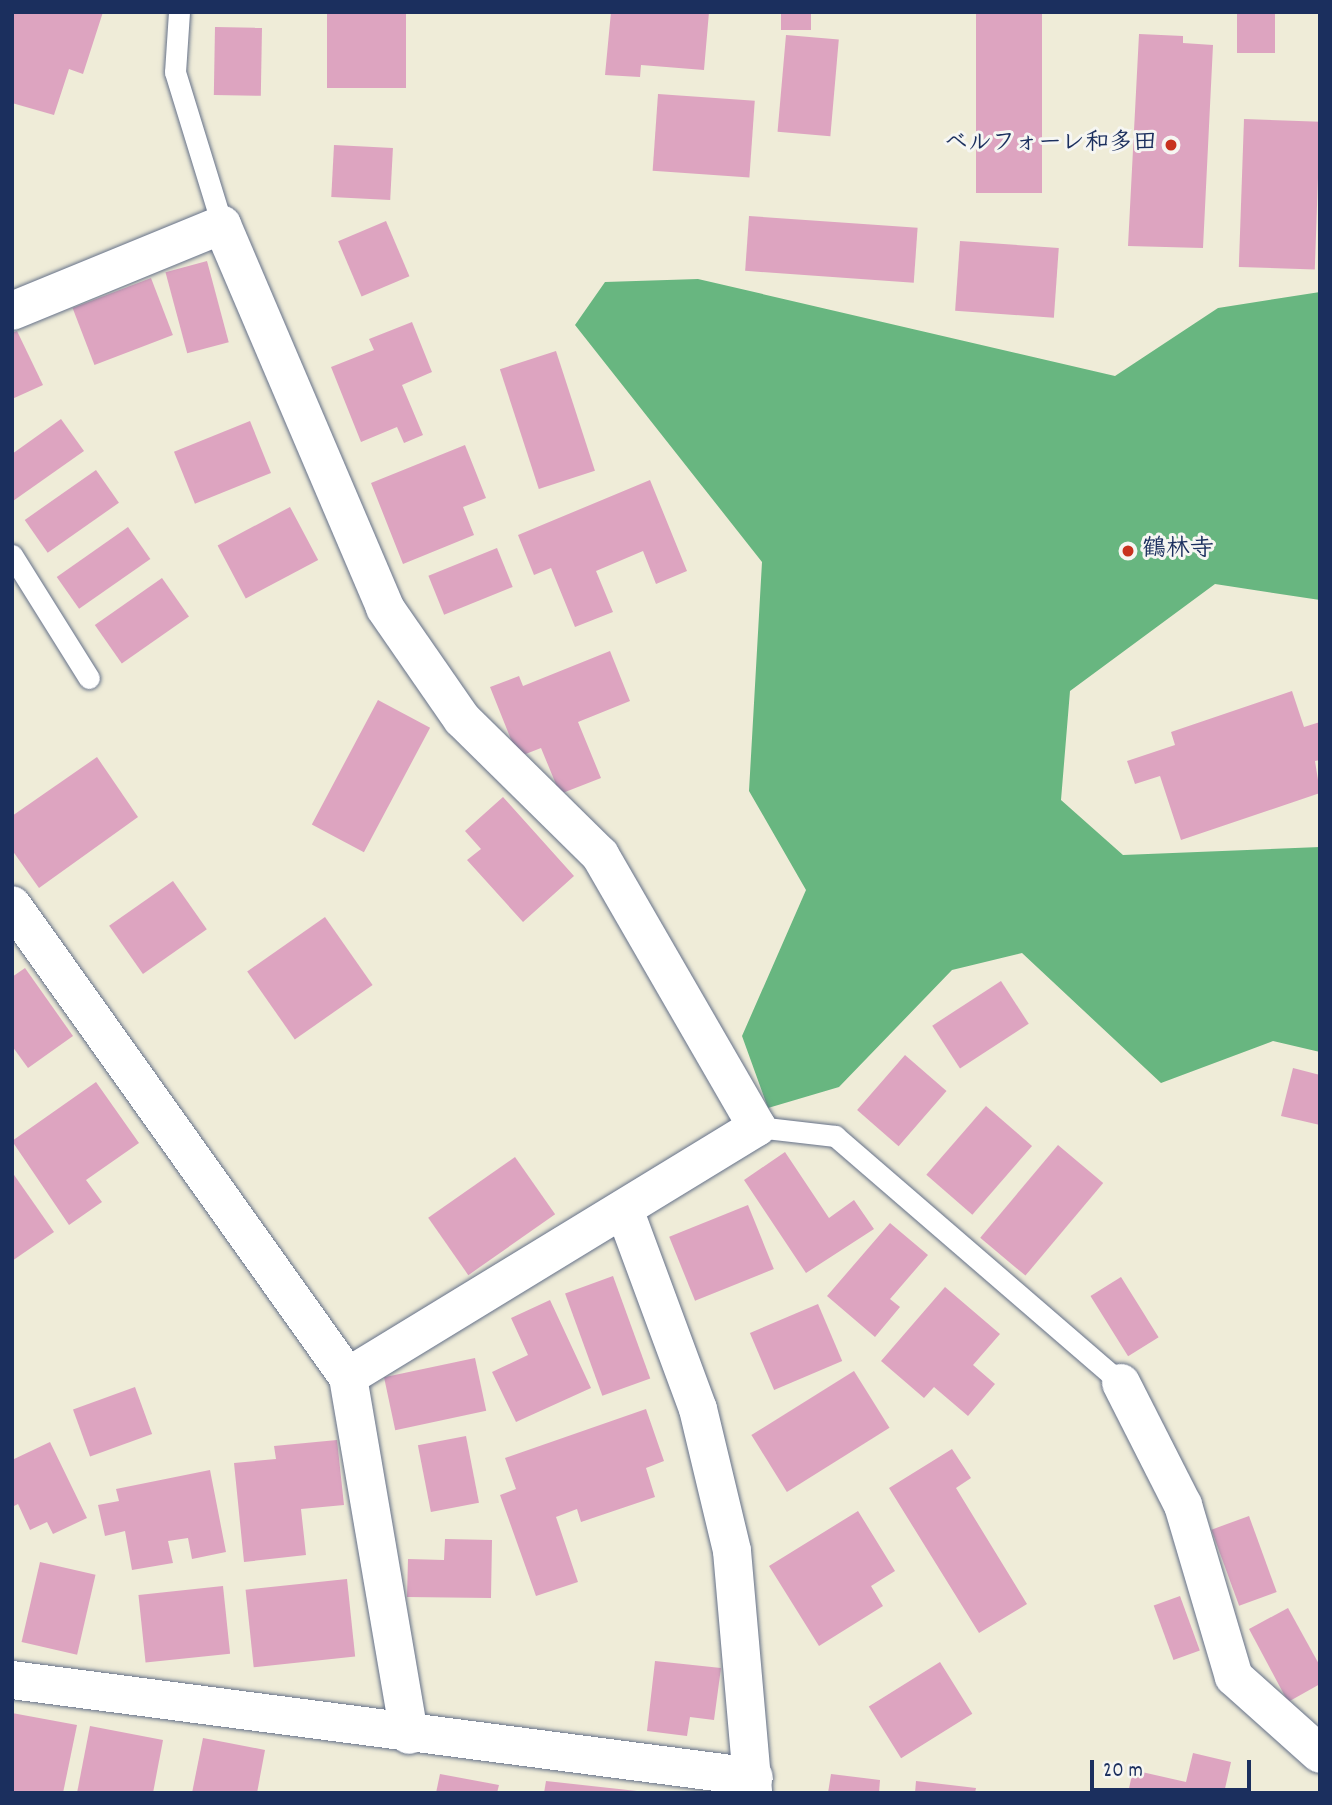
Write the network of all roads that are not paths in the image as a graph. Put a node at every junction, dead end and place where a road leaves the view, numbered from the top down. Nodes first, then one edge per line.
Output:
1 (179, 12) edge
2 (222, 225) junction
3 (12, 311) edge
4 (12, 555) edge
5 (89, 678) dead end
6 (12, 905) edge
7 (757, 1127) junction
8 (624, 1209) junction
9 (348, 1377) junction
10 (1121, 1383) joint
11 (12, 1679) edge
12 (409, 1735) junction
13 (1320, 1754) edge
14 (753, 1785) edge

1 - 2 lane
2 - 3 street
2 - 7 street
4 - 5 lane
6 - 9 street
7 - 8 street
7 - 10 lane
8 - 9 street
8 - 14 street
9 - 12 street
10 - 13 street
11 - 12 street
12 - 14 street

